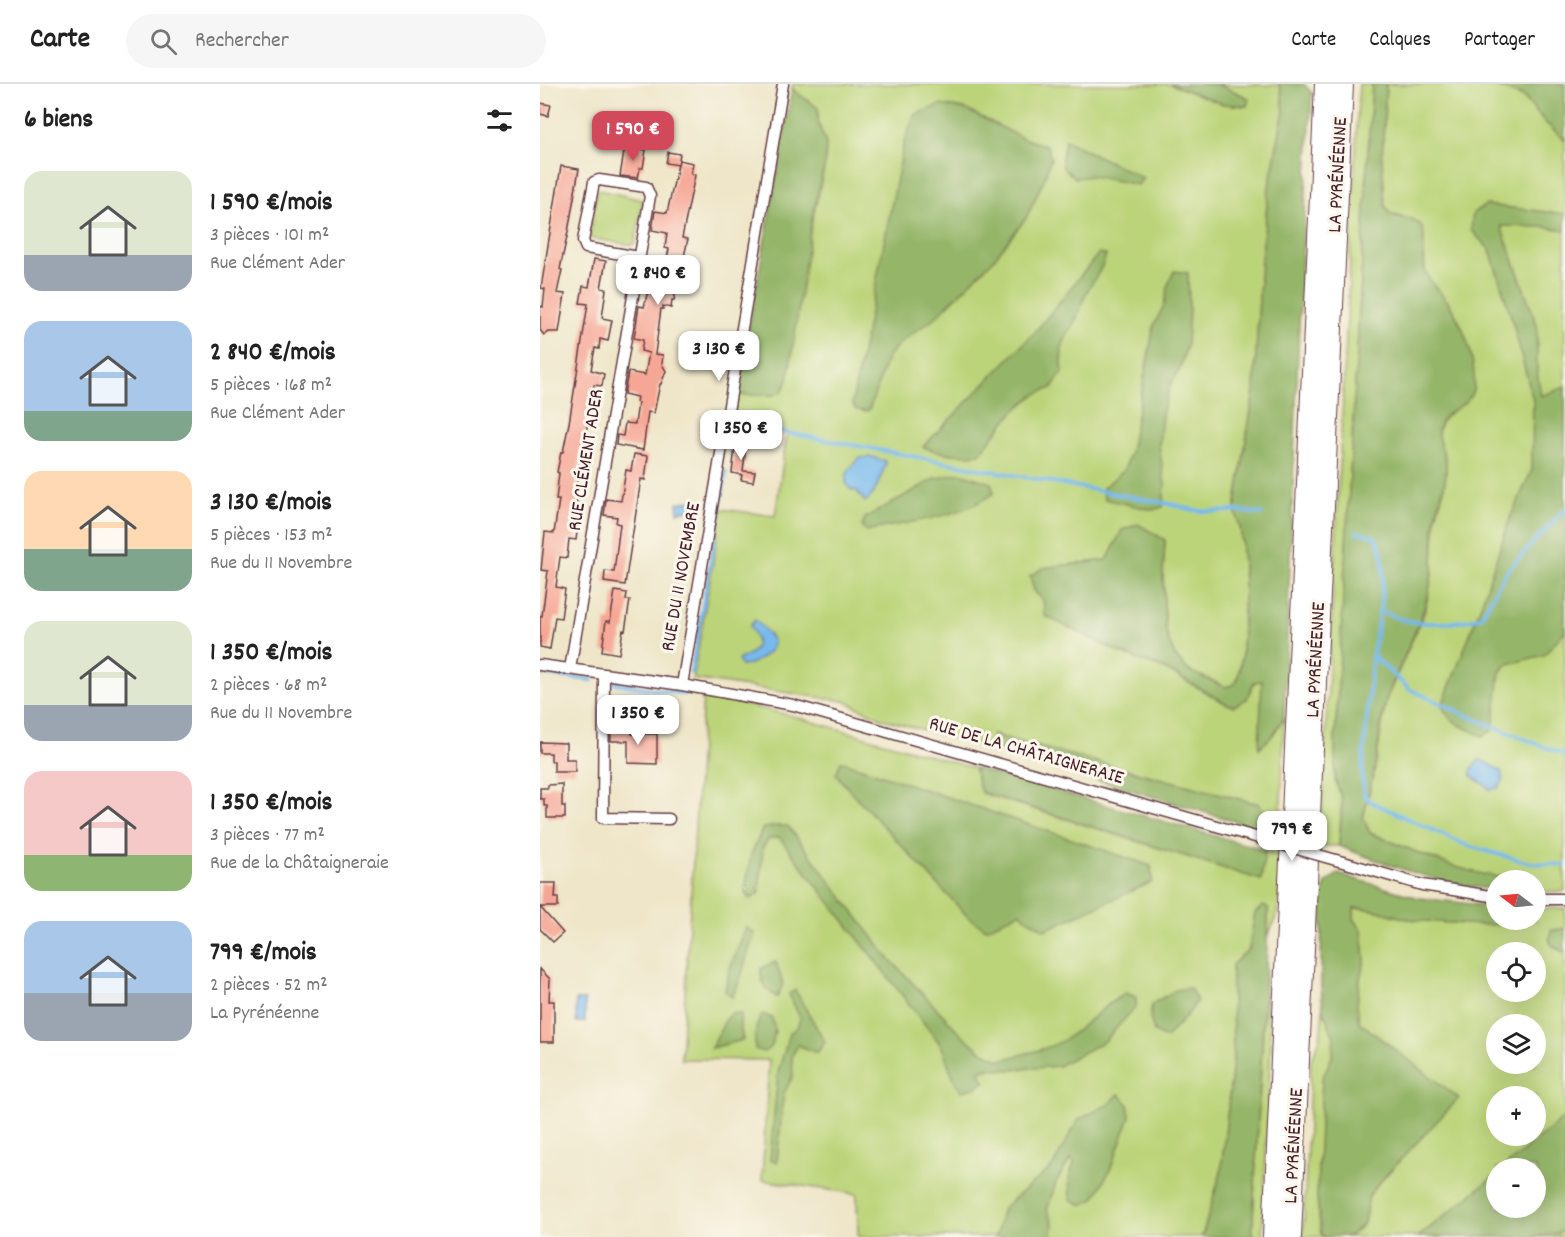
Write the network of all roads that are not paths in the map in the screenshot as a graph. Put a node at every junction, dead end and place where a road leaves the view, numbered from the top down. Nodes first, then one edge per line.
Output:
1 (783, 84) edge
2 (1325, 84) edge
3 (1343, 84) edge
4 (639, 257) junction
5 (540, 665) edge
6 (570, 669) junction
7 (604, 674) junction
8 (682, 685) junction
9 (669, 819) dead end
10 (1486, 895) edge
11 (1546, 899) edge
12 (1565, 899) edge
13 (1273, 1237) edge
14 (1291, 1237) edge

1 - 8 street, RUE DU 11 NOVEMBRE
2 - 13 highway, LA PYRÉNÉENNE
3 - 14 highway, LA PYRÉNÉENNE
4 - 4 street, RUE CLÉMENT ADER
4 - 6 street, RUE CLÉMENT ADER
5 - 6 street, RUE DE LA CHÂTAIGNERAIE
6 - 7 street, RUE DE LA CHÂTAIGNERAIE
7 - 8 street, RUE DE LA CHÂTAIGNERAIE
7 - 9 street
8 - 10 street, RUE DE LA CHÂTAIGNERAIE, bridge
11 - 12 street

